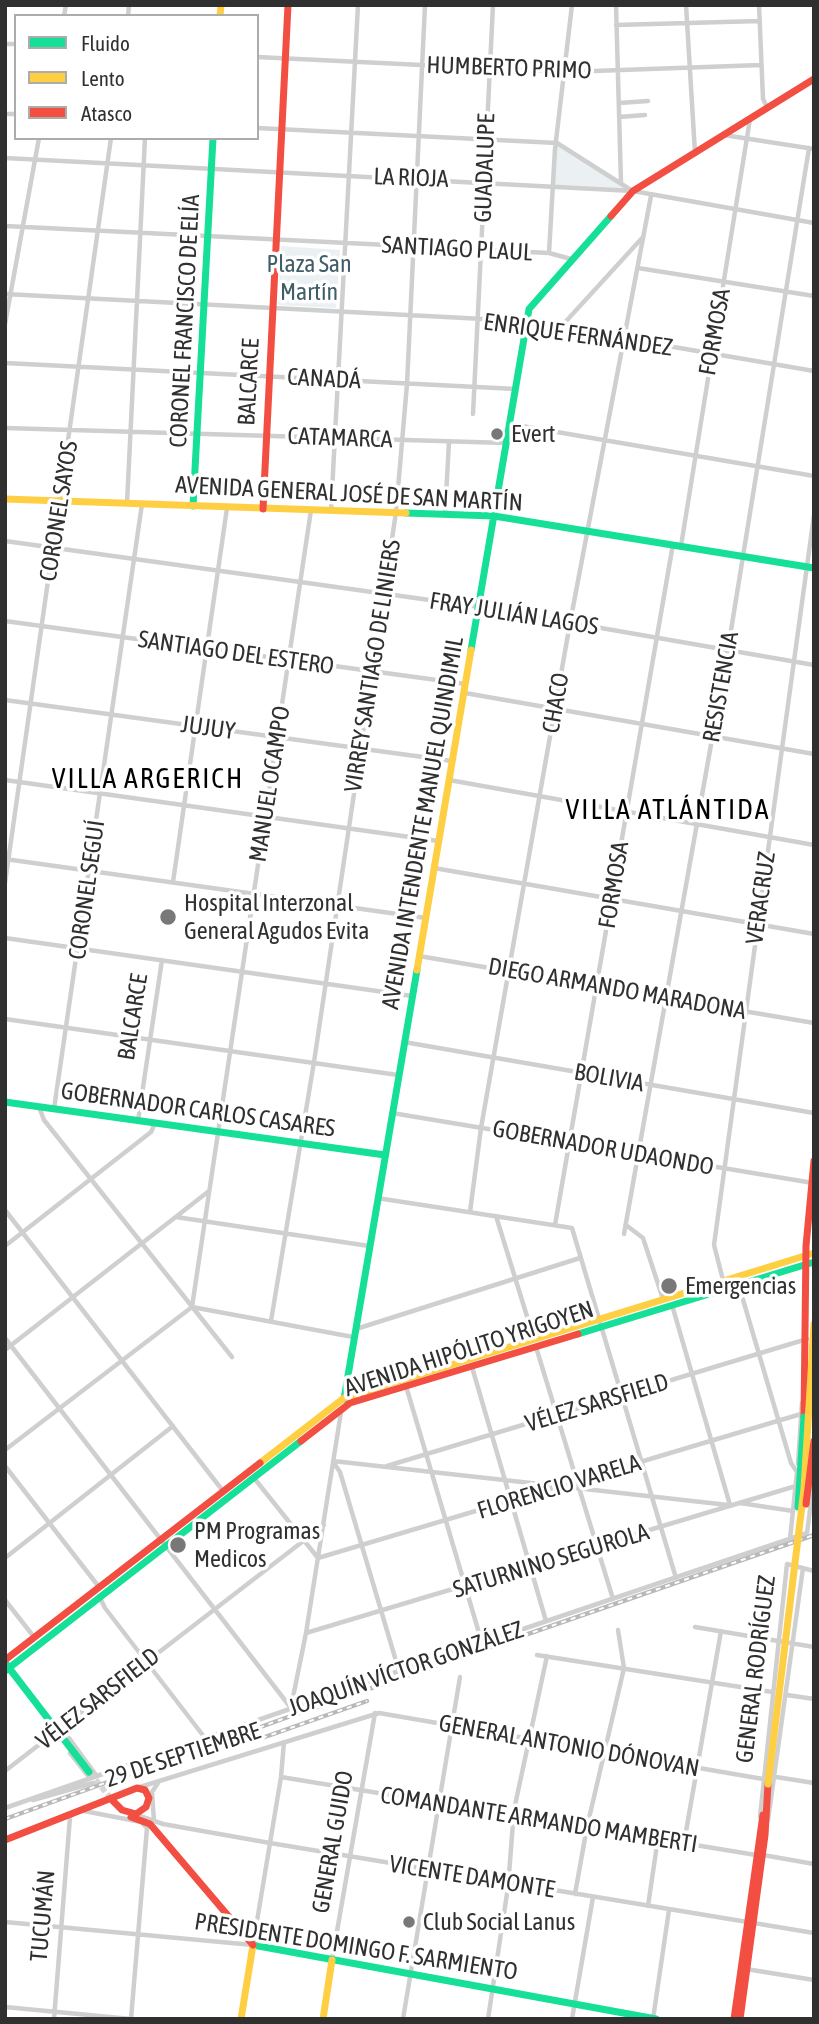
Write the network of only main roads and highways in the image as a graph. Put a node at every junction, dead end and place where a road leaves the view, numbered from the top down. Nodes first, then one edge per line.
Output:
1 (288, 5) edge
2 (814, 79) edge
3 (213, 140) edge
4 (5, 499) edge
5 (194, 506) junction
6 (263, 509) junction
7 (494, 516) junction
8 (814, 568) edge
9 (5, 1102) edge
10 (385, 1155) junction
11 (814, 1161) edge
12 (813, 1183) edge
13 (811, 1260) edge
14 (600, 1323) junction
15 (814, 1324) edge
16 (535, 1343) junction
17 (344, 1398) junction
18 (342, 1408) junction
19 (814, 1441) edge
20 (793, 1540) junction
21 (164, 1542) junction
22 (6, 1665) edge
23 (91, 1774) tunnel mouth
24 (5, 1840) edge
25 (253, 1945) junction
26 (332, 1960) junction
27 (745, 1968) junction
28 (241, 2019) edge
29 (323, 2019) edge
30 (654, 2019) edge
31 (734, 2019) edge
32 (740, 2019) edge

1 - 6 main road, BALCARCE
2 - 7 main road, AVENIDA INTENDENTE MANUEL QUINDIMIL
3 - 5 main road, CORONEL FRANCISCO DE ELÍA
4 - 5 main road, AVENIDA GENERAL JOSÉ DE SAN MARTÍN
5 - 6 main road, AVENIDA GENERAL JOSÉ DE SAN MARTÍN
6 - 7 main road, AVENIDA GENERAL JOSÉ DE SAN MARTÍN
7 - 8 main road, AVENIDA GENERAL JOSÉ DE SAN MARTÍN
7 - 10 main road, AVENIDA INTENDENTE MANUEL QUINDIMIL
9 - 10 main road, GOBERNADOR CARLOS CASARES
10 - 17 main road, AVENIDA INTENDENTE MANUEL QUINDIMIL
11 - 12 main road
12 - 13 main road
13 - 14 main road, AVENIDA HIPÓLITO YRIGOYEN
13 - 14 main road, AVENIDA HIPÓLITO YRIGOYEN
13 - 20 main road, bridge
14 - 16 main road, AVENIDA HIPÓLITO YRIGOYEN
15 - 20 main road, bridge
16 - 17 main road, AVENIDA HIPÓLITO YRIGOYEN
16 - 18 main road, AVENIDA HIPÓLITO YRIGOYEN
17 - 18 main road, AVENIDA INTENDENTE MANUEL QUINDIMIL
17 - 21 main road, AVENIDA HIPÓLITO YRIGOYEN
18 - 21 main road, AVENIDA HIPÓLITO YRIGOYEN
19 - 20 main road, bridge
20 - 27 main road, bridge
21 - 22 main road, AVENIDA HIPÓLITO YRIGOYEN
21 - 22 main road, AVENIDA HIPÓLITO YRIGOYEN
22 - 23 main road
24 - 25 main road, 29 DE SEPTIEMBRE
25 - 26 main road, PRESIDENTE DOMINGO F. SARMIENTO
25 - 28 main road
26 - 29 main road, GENERAL GUIDO
26 - 30 main road, PRESIDENTE DOMINGO F. SARMIENTO
27 - 31 main road
27 - 32 main road

